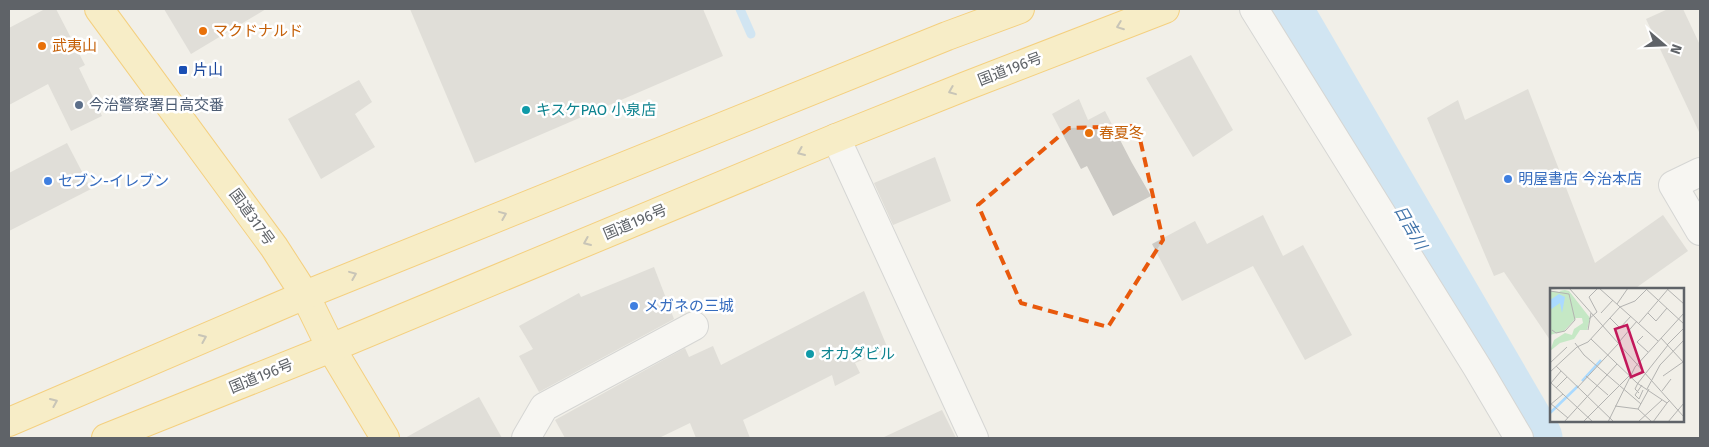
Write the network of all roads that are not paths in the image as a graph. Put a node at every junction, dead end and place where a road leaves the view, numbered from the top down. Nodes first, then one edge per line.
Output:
1 (99, 9) edge
2 (1020, 9) edge
3 (1166, 9) edge
4 (1254, 9) edge
5 (836, 138) junction
6 (1700, 172) edge
7 (1700, 231) edge
8 (304, 295) junction
9 (694, 326) dead end
10 (330, 348) junction
11 (9, 422) edge
12 (106, 438) edge
13 (385, 438) edge
14 (526, 438) edge
15 (974, 438) edge
16 (1519, 438) edge

1 - 8 highway, 国道317号
8 -> 2 highway
3 -> 5 highway, 国道196号
4 - 16 street
5 -> 10 highway, 国道196号
5 - 15 street
6 - 7 street
8 - 10 highway, 国道317号
11 -> 8 highway
9 - 14 street
10 - 12 highway, 国道196号
10 - 13 highway, 国道317号

